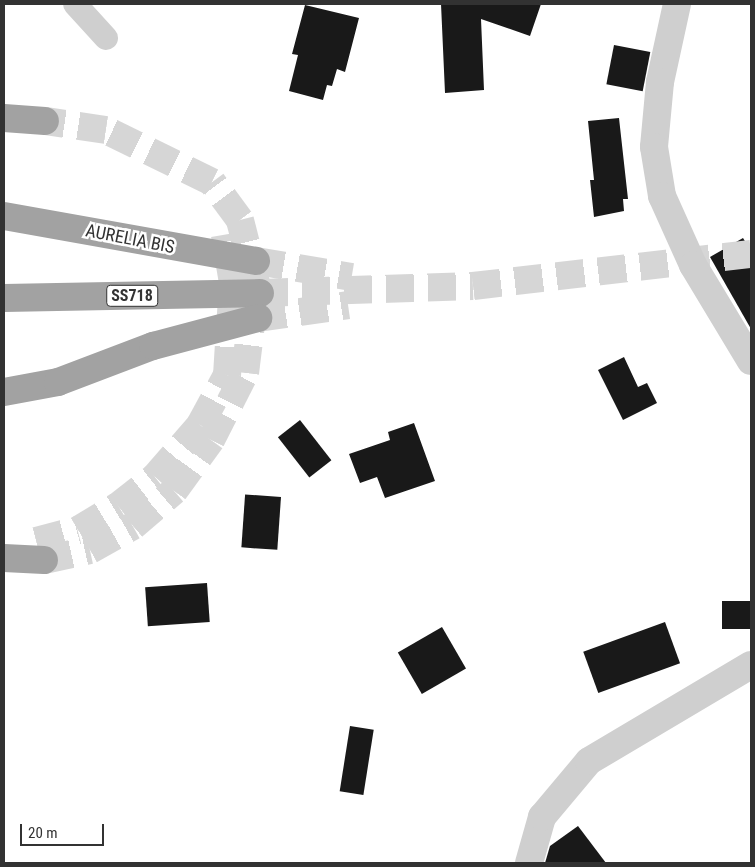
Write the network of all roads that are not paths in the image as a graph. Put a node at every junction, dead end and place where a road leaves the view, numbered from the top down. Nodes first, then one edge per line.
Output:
1 (75, 4) edge
2 (676, 4) edge
3 (106, 38) dead end
4 (4, 118) edge
5 (4, 137) edge
6 (4, 216) edge
7 (256, 261) tunnel mouth
8 (4, 298) edge
9 (751, 361) edge
10 (4, 392) edge
11 (4, 540) edge
12 (4, 558) edge
13 (751, 665) edge
14 (529, 863) edge

1 - 3 street
2 - 9 street
4 - 5 highway
6 - 7 highway, AURELIA BIS
8 - 10 highway, SS718
11 - 12 highway
13 - 14 street

